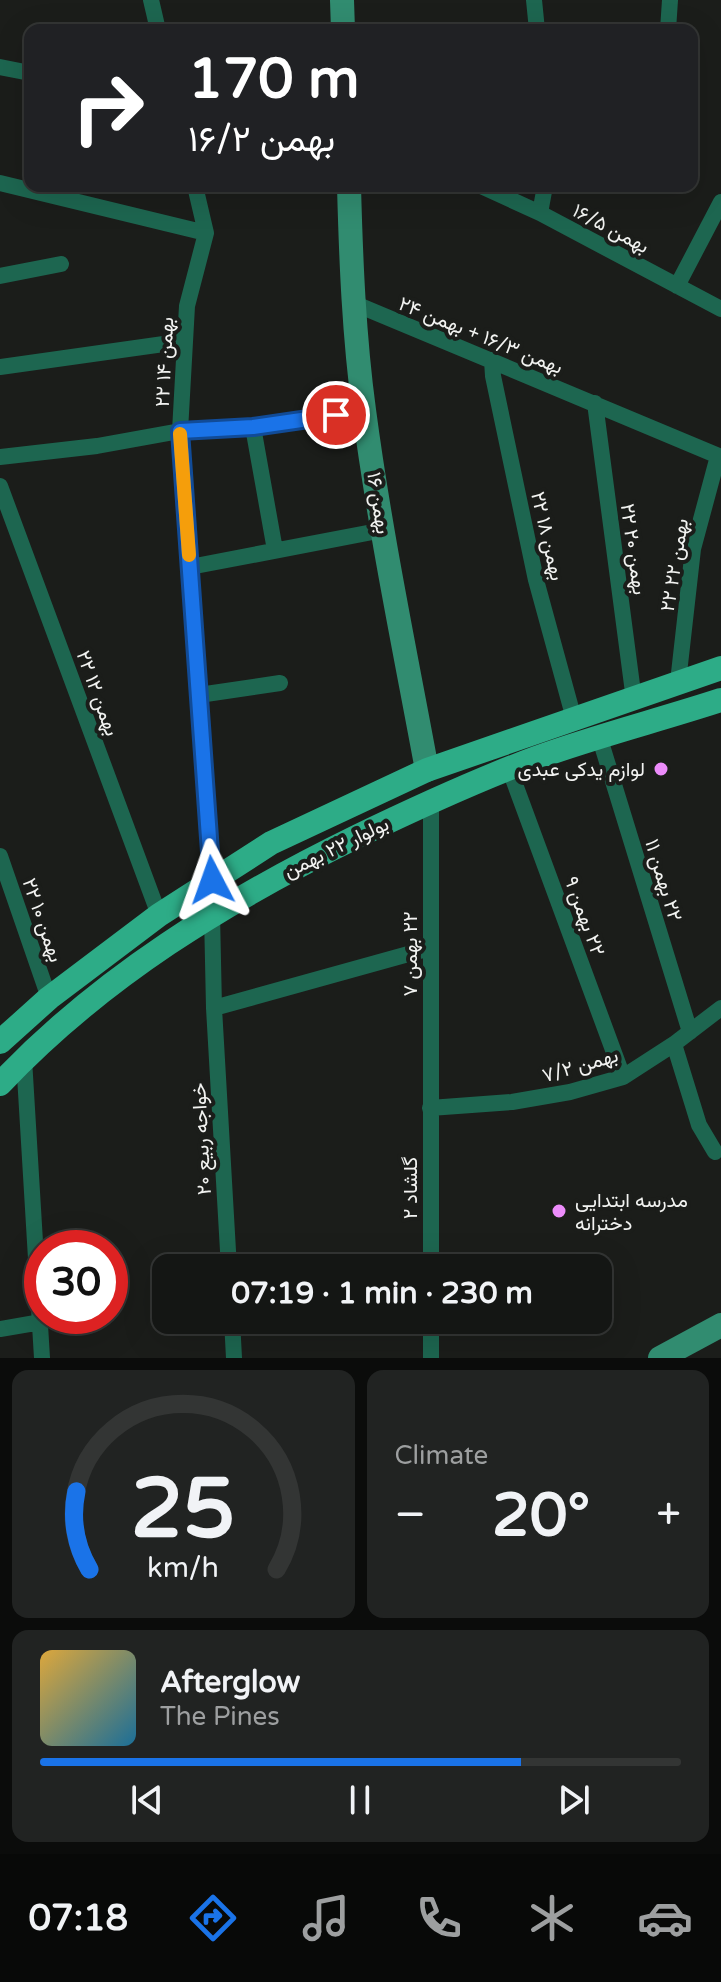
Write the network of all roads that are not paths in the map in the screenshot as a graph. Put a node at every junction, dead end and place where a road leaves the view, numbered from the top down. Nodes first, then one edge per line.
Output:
1 (151, 0) edge
2 (342, 0) edge
3 (534, 0) edge
4 (670, 0) edge
5 (157, 24) edge
6 (343, 24) edge
7 (536, 24) edge
8 (668, 24) edge
9 (0, 67) edge
10 (24, 72) edge
11 (0, 183) edge
12 (24, 189) edge
13 (37, 192) edge
14 (196, 192) edge
15 (349, 192) edge
16 (494, 192) edge
17 (544, 192) edge
18 (721, 202) edge
19 (540, 213) junction
20 (206, 233) junction
21 (61, 264) dead end
22 (0, 276) edge
23 (677, 286) junction
24 (353, 303) junction
25 (721, 309) edge
26 (185, 341) junction
27 (492, 360) junction
28 (0, 367) edge
29 (595, 403) junction
30 (364, 411) junction
31 (253, 427) junction
32 (180, 431) junction
33 (720, 456) edge
34 (0, 457) edge
35 (0, 486) edge
36 (383, 530) junction
37 (275, 550) junction
38 (190, 567) junction
39 (721, 668) edge
40 (678, 682) junction
41 (280, 683) dead end
42 (199, 695) junction
43 (634, 700) junction
44 (721, 700) edge
45 (574, 719) junction
46 (600, 739) junction
47 (509, 768) junction
48 (427, 770) junction
49 (431, 801) junction
50 (0, 856) edge
51 (212, 880) junction
52 (212, 914) junction
53 (159, 915) junction
54 (430, 948) junction
55 (49, 998) junction
56 (214, 1008) junction
57 (721, 1008) edge
58 (690, 1032) junction
59 (1, 1035) edge
60 (674, 1044) junction
61 (24, 1059) junction
62 (623, 1077) junction
63 (0, 1084) edge
64 (430, 1108) junction
65 (715, 1152) dead end
66 (35, 1230) edge
67 (228, 1254) edge
68 (431, 1254) edge
69 (24, 1325) edge
70 (721, 1325) edge
71 (0, 1329) edge
72 (41, 1334) edge
73 (233, 1334) edge
74 (431, 1334) edge
75 (42, 1358) edge
76 (234, 1358) edge
77 (431, 1358) edge
78 (660, 1358) edge

1 - 5 street
2 - 6 street
3 - 7 street
4 - 8 street
9 - 10 street
11 - 12 street
13 - 20 street
14 - 20 street, ۲۲ بهمن ۱۴
15 - 24 street, بهمن ۱۶
16 - 19 street, بهمن ۱۶/۵
17 - 19 street
18 - 23 street
19 - 23 street, بهمن ۱۶/۵
20 - 26 street, ۲۲ بهمن ۱۴
21 - 22 street
23 - 25 street, بهمن ۱۶/۵
24 - 27 street, بهمن ۱۶/۳ + بهمن ۲۴
24 - 30 street, بهمن ۱۶
26 - 28 street
26 - 32 street, ۲۲ بهمن ۱۴
27 - 29 street, بهمن ۱۶/۳ + بهمن ۲۴
27 - 45 street, ۲۲ بهمن ۱۸
29 - 33 street, بهمن ۱۶/۳ + بهمن ۲۴
29 - 43 street, ۲۲ بهمن ۲۰
30 - 31 street
30 - 36 street, بهمن ۱۶
31 - 32 street
31 - 37 street
32 - 34 street
32 - 38 street, ۲۲ بهمن ۱۴
33 - 40 street, ۲۲ بهمن ۲۲
35 - 53 street, ۲۲ بهمن ۱۲
36 - 37 street
36 - 48 street, بهمن ۱۶
37 - 38 street
38 - 42 street, ۲۲ بهمن ۱۴
39 - 40 main road, بولوار ۲۲ بهمن
40 - 43 main road, بولوار ۲۲ بهمن
41 - 42 street
42 - 51 street, ۲۲ بهمن ۱۴
43 - 45 main road, بولوار ۲۲ بهمن
44 - 46 main road, بولوار ۲۲ بهمن
45 - 48 main road, بولوار ۲۲ بهمن
46 - 47 main road, بولوار ۲۲ بهمن
46 - 58 street, ٢٢ بهمن ١١
47 - 49 main road, بولوار ۲۲ بهمن
47 - 62 street, ٢٢ بهمن ۹
48 - 51 main road, بولوار ۲۲ بهمن
49 - 52 main road, بولوار ۲۲ بهمن
49 - 54 street, ٢٢ بهمن ٧
50 - 55 street, ۲۲ بهمن ۱۰
51 - 53 main road, بولوار ۲۲ بهمن
52 - 56 street, خواجه ربیع ۲۰
52 - 61 main road, بولوار ۲۲ بهمن
53 - 55 main road, بولوار ۲۲ بهمن
54 - 56 street
54 - 64 street, ٢٢ بهمن ٧
55 - 59 main road, بولوار ۲۲ بهمن
56 - 67 street, خواجه ربیع ۲۰
57 - 58 street, بهمن ۷/۲
58 - 60 street, بهمن ۷/۲
60 - 62 street, بهمن ۷/۲
60 - 65 street
61 - 63 main road, بولوار ۲۲ بهمن
61 - 66 street
62 - 64 street, بهمن ۷/۲
64 - 68 street, گلشاد ۲
69 - 71 street
70 - 78 street
72 - 75 street
73 - 76 street
74 - 77 street

